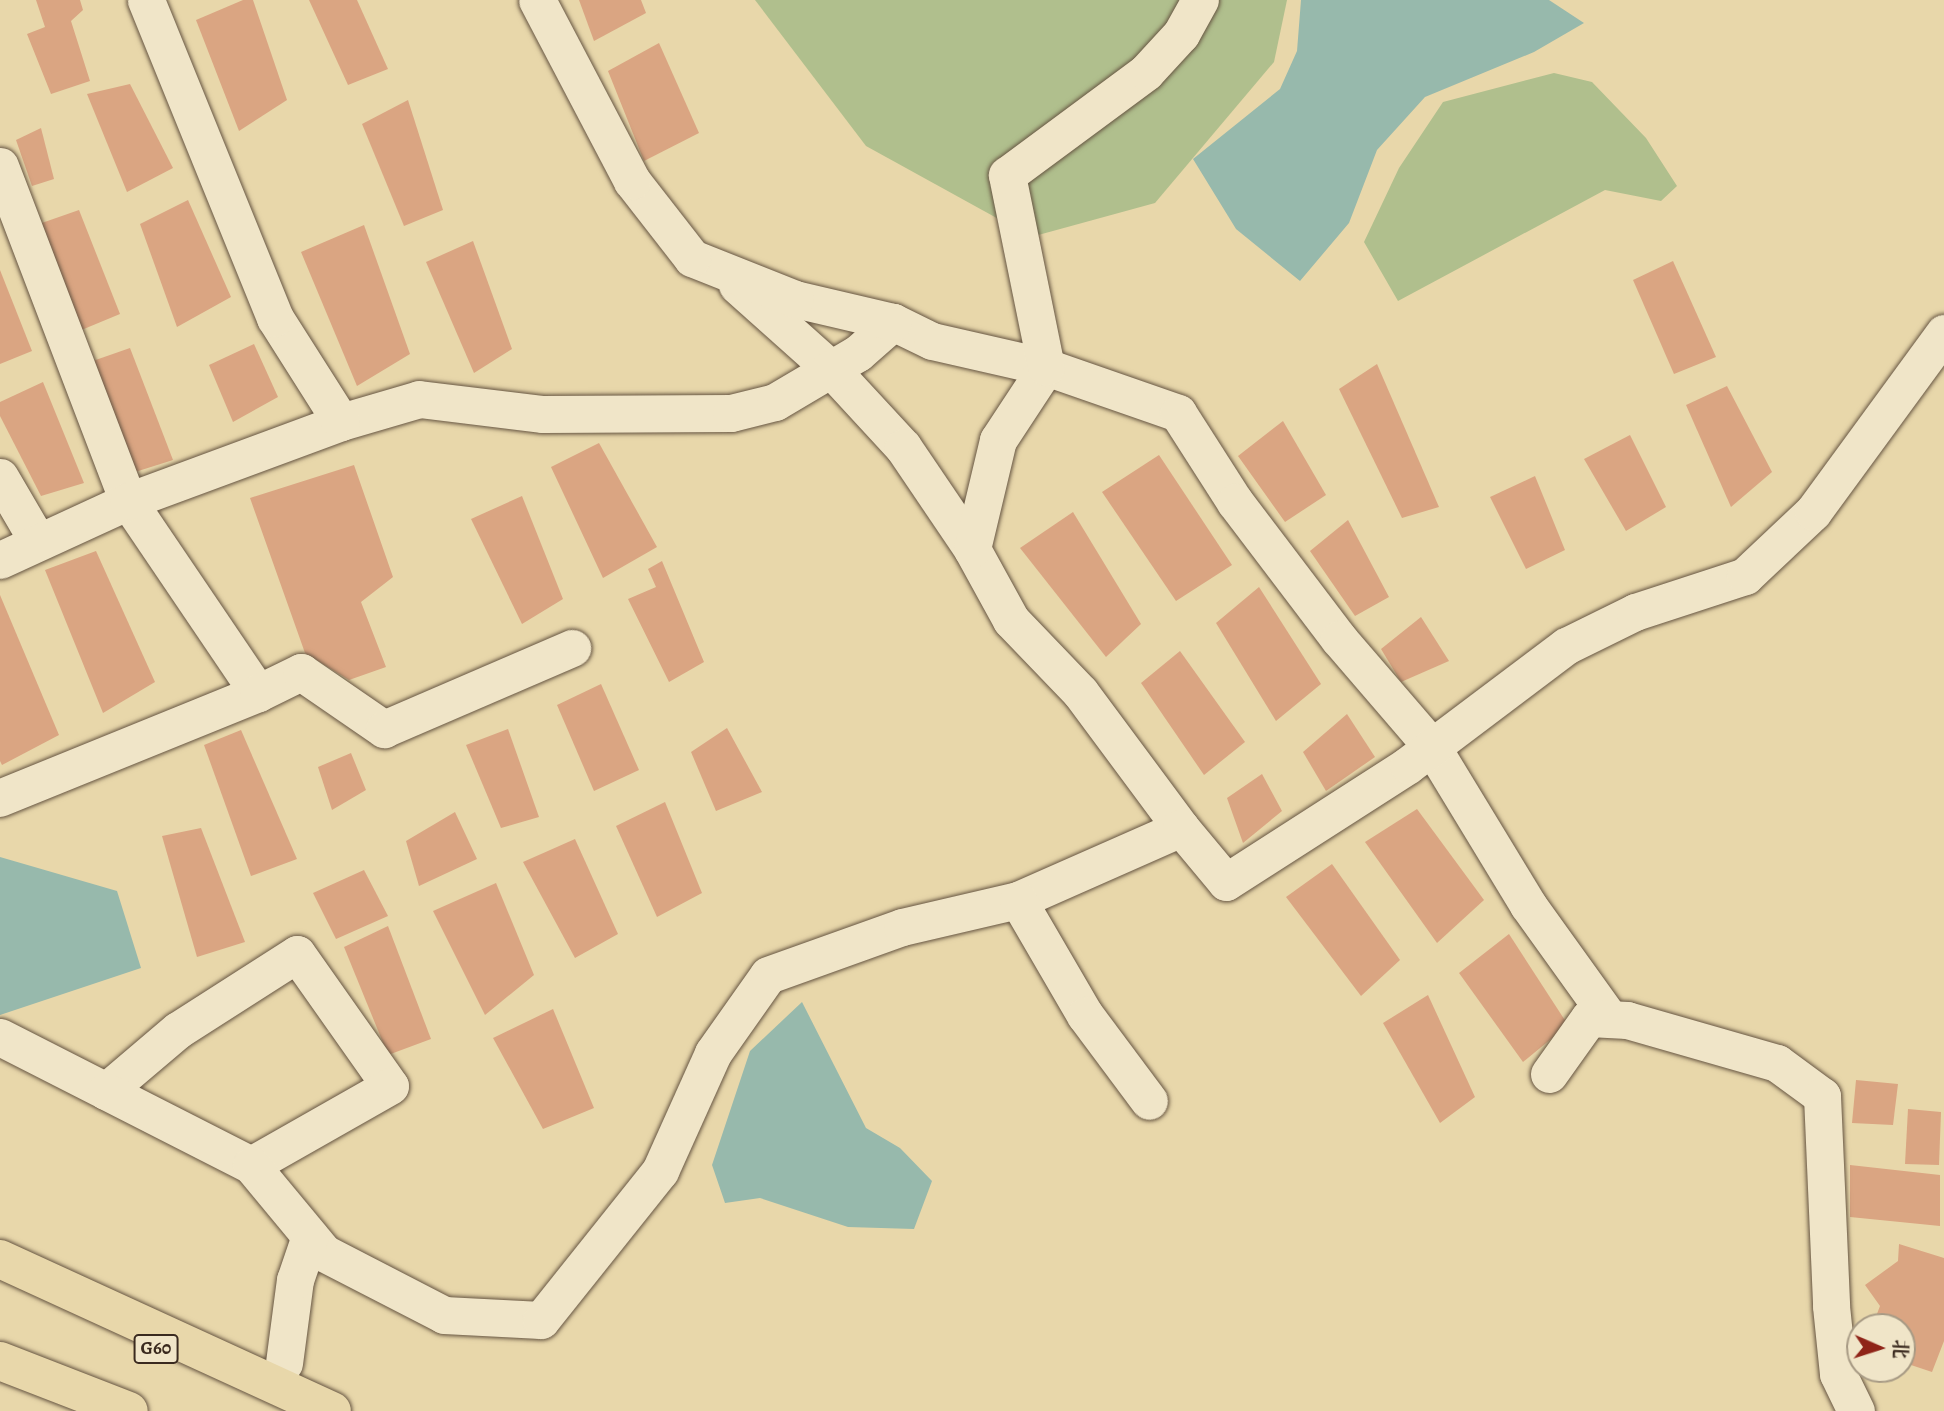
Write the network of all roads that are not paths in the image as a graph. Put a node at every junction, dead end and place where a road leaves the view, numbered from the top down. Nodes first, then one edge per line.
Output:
1 (146, 0) edge
2 (537, 0) edge
3 (1200, 0) edge
4 (0, 166) edge
5 (719, 269) junction
6 (893, 322) junction
7 (1944, 333) edge
8 (1046, 368) junction
9 (831, 369) junction
10 (341, 422) junction
11 (0, 477) edge
12 (128, 501) junction
13 (38, 542) junction
14 (972, 550) junction
15 (0, 560) edge
16 (572, 648) dead end
17 (257, 693) junction
18 (1432, 747) junction
19 (0, 798) edge
20 (1181, 828) junction
21 (1018, 900) junction
22 (1611, 1019) junction
23 (0, 1037) edge
24 (1549, 1074) dead end
25 (106, 1091) junction
26 (1149, 1101) dead end
27 (251, 1165) junction
28 (310, 1236) junction
29 (0, 1259) edge
30 (0, 1288) edge
31 (0, 1361) edge
32 (284, 1363) dead end
33 (129, 1411) edge
34 (313, 1411) edge
35 (332, 1411) edge
36 (1856, 1411) edge

1 - 10 street
2 - 5 street
3 - 8 street
4 - 12 street
5 - 6 street
5 - 9 street
6 - 8 street
6 - 9 street
7 - 18 street
8 - 14 street
8 - 18 street
9 - 10 street
9 - 14 street
10 - 12 street
11 - 13 street
12 - 13 street
12 - 17 street
13 - 15 street
14 - 20 street
16 - 17 street
17 - 19 street
18 - 20 street
18 - 22 street
20 - 21 street
21 - 26 street
21 - 28 street
22 - 24 street
22 - 36 street
23 - 25 street
25 - 27 street
25 - 27 street
27 - 28 street
28 - 32 street
29 - 35 highway
30 - 34 highway, G60
31 - 33 highway

